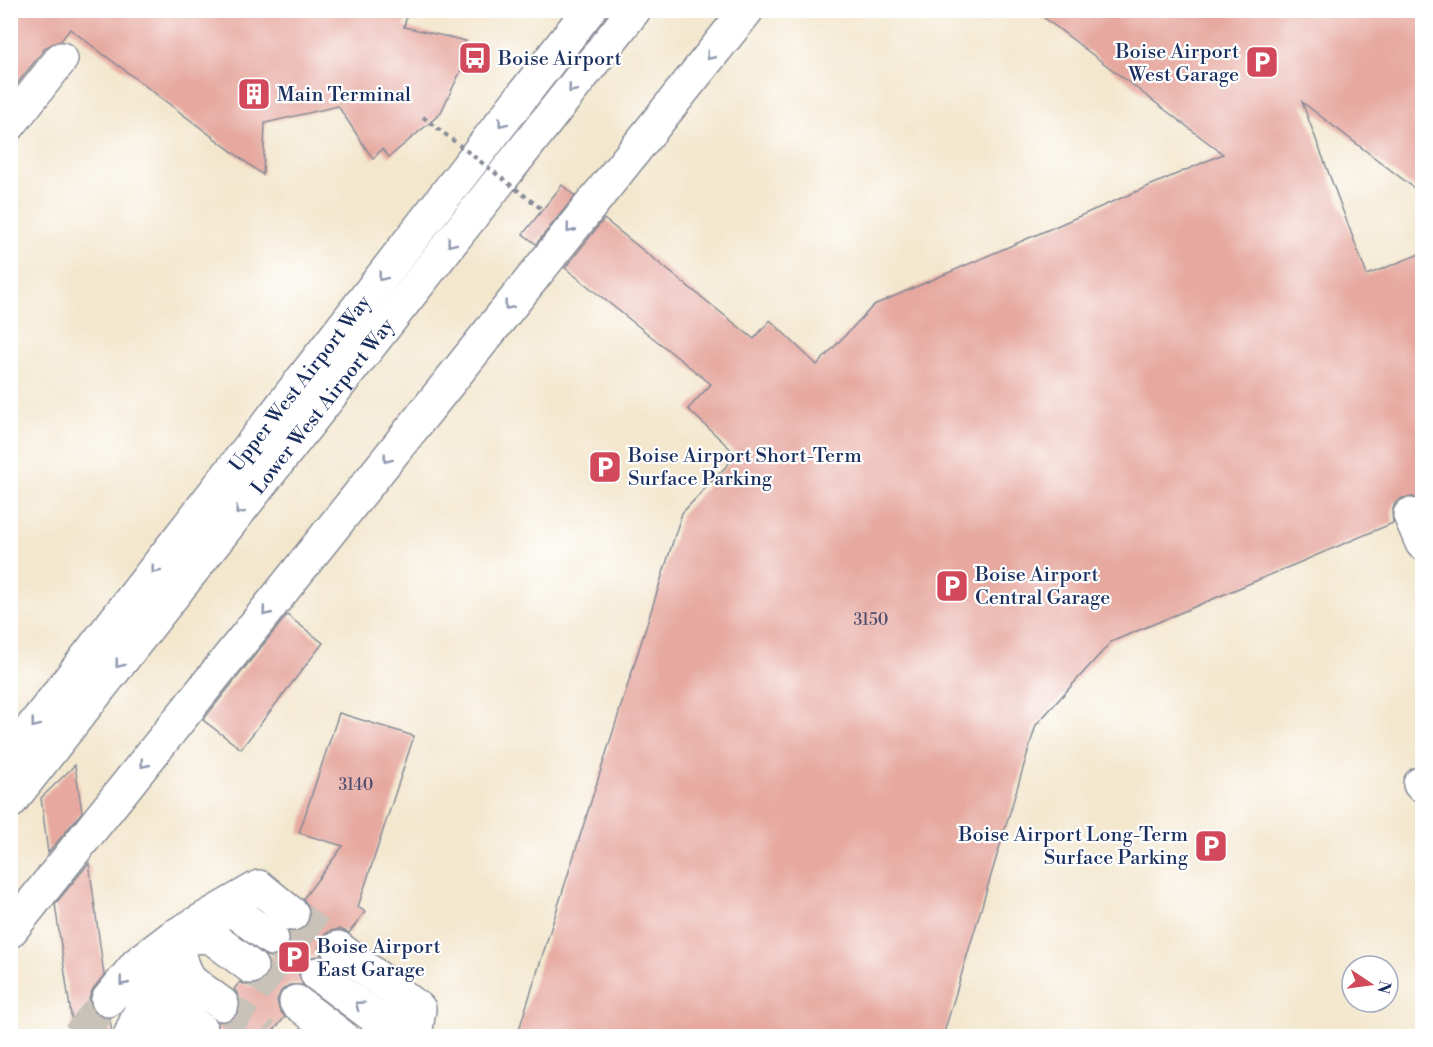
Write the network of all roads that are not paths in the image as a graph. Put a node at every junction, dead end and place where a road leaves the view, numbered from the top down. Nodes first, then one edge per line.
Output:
1 (590, 10) edge
2 (634, 10) edge
3 (747, 10) edge
4 (61, 59) dead end
5 (10, 124) edge
6 (10, 756) edge
7 (10, 802) edge
8 (292, 914) tunnel mouth
9 (10, 930) edge
10 (171, 938) junction
11 (272, 939) tunnel mouth
12 (338, 948) tunnel mouth
13 (251, 967) tunnel mouth
14 (317, 975) tunnel mouth
15 (108, 1000) tunnel mouth
16 (296, 1002) tunnel mouth
17 (222, 1004) tunnel mouth
18 (201, 1030) tunnel mouth
19 (130, 1036) edge
20 (168, 1036) edge
21 (341, 1036) edge
22 (400, 1036) edge
23 (415, 1036) edge

1 -> 6 main road, Upper West Airport Way
2 -> 7 main road, Lower West Airport Way
3 -> 9 main road
4 - 5 main road
8 - 10 main road
10 - 11 main road
10 - 13 main road
10 -> 15 main road
10 - 17 main road
10 - 18 main road
10 - 19 main road
10 - 20 main road
12 - 23 main road
22 -> 14 main road
16 - 21 main road

